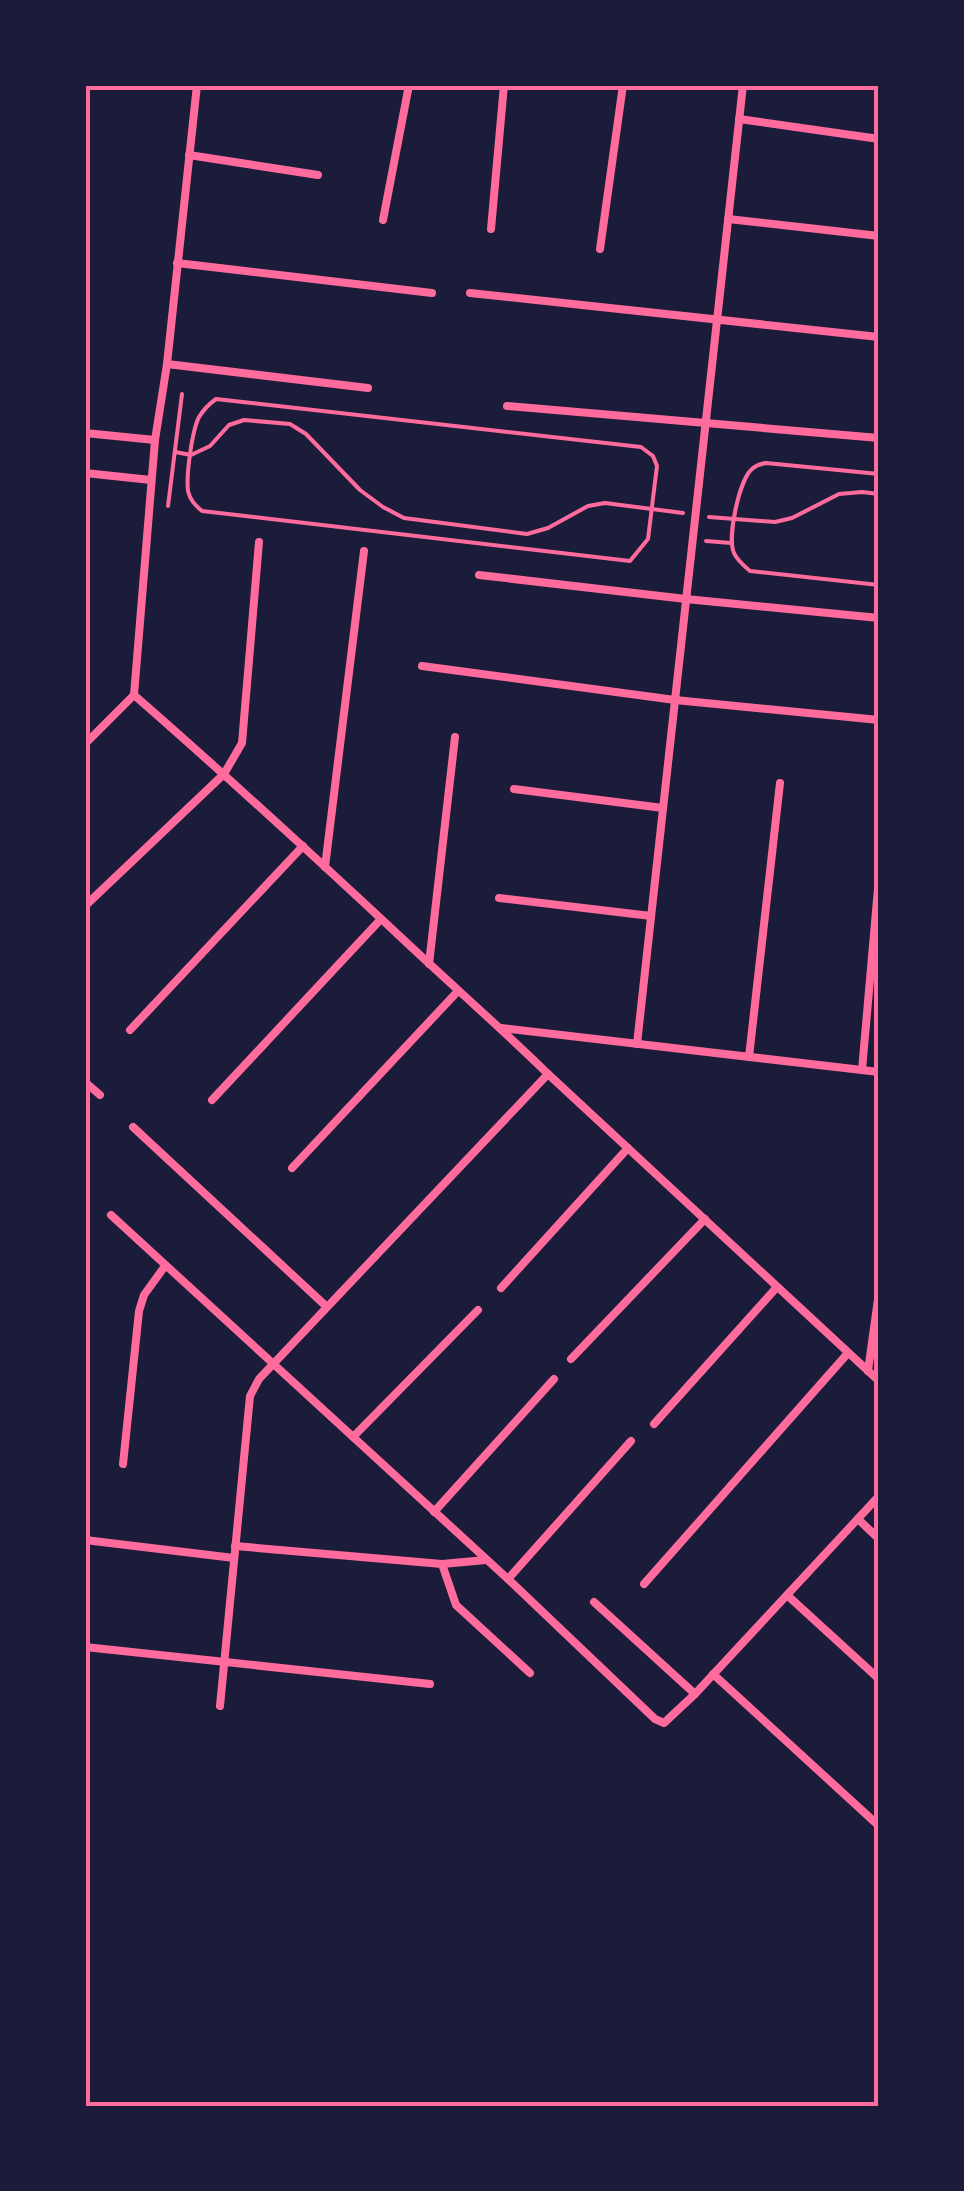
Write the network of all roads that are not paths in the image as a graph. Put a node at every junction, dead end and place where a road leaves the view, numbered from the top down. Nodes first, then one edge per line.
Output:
1 (197, 85) edge
2 (409, 85) edge
3 (504, 85) edge
4 (623, 85) edge
5 (743, 85) edge
6 (739, 119) junction
7 (879, 139) edge
8 (189, 156) junction
9 (318, 175) dead end
10 (728, 219) junction
11 (383, 220) dead end
12 (491, 229) dead end
13 (879, 236) edge
14 (600, 249) dead end
15 (177, 264) junction
16 (432, 293) dead end
17 (470, 293) dead end
18 (717, 321) junction
19 (879, 338) edge
20 (167, 364) junction
21 (368, 388) dead end
22 (508, 406) dead end
23 (706, 422) junction
24 (85, 433) edge
25 (879, 438) edge
26 (155, 440) junction
27 (85, 473) edge
28 (151, 480) junction
29 (259, 542) dead end
30 (364, 551) dead end
31 (479, 575) dead end
32 (686, 599) junction
33 (879, 618) edge
34 (422, 666) dead end
35 (134, 695) junction
36 (675, 700) junction
37 (879, 720) edge
38 (455, 737) dead end
39 (85, 744) edge
40 (224, 774) junction
41 (780, 783) dead end
42 (514, 789) dead end
43 (663, 808) junction
44 (302, 846) junction
45 (325, 867) junction
46 (879, 876) edge
47 (499, 898) dead end
48 (85, 906) edge
49 (651, 916) junction
50 (382, 919) junction
51 (429, 964) junction
52 (458, 991) junction
53 (502, 1028) junction
54 (130, 1030) dead end
55 (637, 1044) junction
56 (748, 1057) junction
57 (862, 1070) junction
58 (879, 1072) edge
59 (548, 1074) junction
60 (85, 1082) edge
61 (100, 1095) dead end
62 (212, 1100) dead end
63 (133, 1127) dead end
64 (628, 1148) junction
65 (292, 1168) dead end
66 (111, 1216) dead end
67 (705, 1220) junction
68 (165, 1266) junction
69 (778, 1287) junction
70 (501, 1288) dead end
71 (879, 1292) edge
72 (327, 1307) junction
73 (478, 1310) dead end
74 (848, 1352) junction
75 (572, 1359) dead end
76 (273, 1364) junction
77 (868, 1370) junction
78 (554, 1379) dead end
79 (879, 1381) edge
80 (654, 1424) dead end
81 (353, 1437) junction
82 (631, 1440) dead end
83 (123, 1464) dead end
84 (879, 1496) edge
85 (434, 1512) junction
86 (858, 1519) junction
87 (879, 1539) edge
88 (85, 1540) edge
89 (235, 1546) junction
90 (234, 1558) junction
91 (486, 1560) junction
92 (442, 1564) junction
93 (508, 1579) junction
94 (644, 1584) dead end
95 (787, 1595) junction
96 (594, 1602) dead end
97 (85, 1647) edge
98 (224, 1662) junction
99 (530, 1673) dead end
100 (713, 1674) junction
101 (879, 1679) edge
102 (430, 1684) dead end
103 (695, 1694) junction
104 (220, 1706) dead end
105 (879, 1826) edge

1 - 8 street
2 - 11 street
3 - 12 street
4 - 14 street
5 - 6 street
6 - 7 street
6 - 10 street
8 - 9 street
8 - 15 street
10 - 13 street
10 - 18 street
15 - 16 street
15 - 20 street
17 - 18 street
18 - 19 street
18 - 23 street
20 - 21 street
20 - 26 street
22 - 23 street
23 - 25 street
23 - 32 street
24 - 26 street
26 - 28 street
27 - 28 street
28 - 35 street
29 - 40 street
30 - 45 street
31 - 32 street
32 - 33 street
32 - 36 street
34 - 36 street
35 - 39 street
35 - 40 street
36 - 37 street
36 - 43 street
38 - 51 street
40 - 44 street
40 - 48 street
41 - 56 street
42 - 43 street
43 - 49 street
44 - 45 street
44 - 54 street
45 - 50 street
46 - 57 street
47 - 49 street
49 - 55 street
50 - 51 street
50 - 62 street
51 - 52 street
52 - 53 street
52 - 65 street
53 - 55 street
53 - 59 street
55 - 56 street
56 - 57 street
57 - 58 street
59 - 64 street
59 - 72 street
60 - 61 street
63 - 72 street
64 - 67 street
64 - 70 street
66 - 68 street
67 - 69 street
67 - 75 street
68 - 76 street
68 - 83 street
69 - 74 street
69 - 80 street
71 - 77 street
72 - 76 street
73 - 81 street
74 - 77 street
74 - 94 street
76 - 81 street
76 - 89 street
77 - 79 street
78 - 85 street
81 - 85 street
82 - 93 street
84 - 86 street
85 - 91 street
86 - 87 street
86 - 95 street
88 - 90 street
89 - 90 street
89 - 92 street
90 - 98 street
91 - 92 street
91 - 93 street
92 - 99 street
93 - 103 street
95 - 100 street
95 - 101 street
96 - 103 street
97 - 98 street
98 - 102 street
98 - 104 street
100 - 103 street
100 - 105 street

